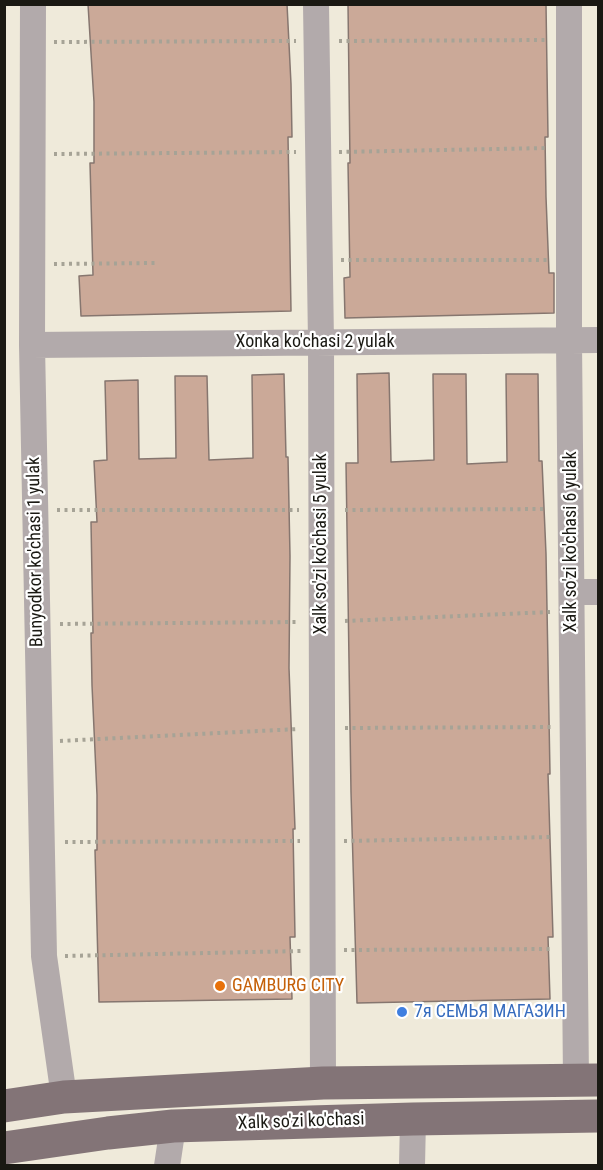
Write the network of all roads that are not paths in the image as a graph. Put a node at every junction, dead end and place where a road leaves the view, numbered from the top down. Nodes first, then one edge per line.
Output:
1 (33, 4) edge
2 (316, 4) edge
3 (569, 4) edge
4 (569, 340) junction
5 (598, 340) edge
6 (321, 342) junction
7 (32, 345) junction
8 (572, 592) junction
9 (598, 592) edge
10 (587, 1080) edge
11 (323, 1083) junction
12 (114, 1095) junction
13 (64, 1097) junction
14 (4, 1106) edge
15 (598, 1116) edge
16 (413, 1119) junction
17 (172, 1126) junction
18 (116, 1132) junction
19 (4, 1148) edge
20 (167, 1166) edge
21 (412, 1166) edge

1 - 7 street, Bunyodkor ko'chasi 1 yulak
2 - 6 street, Xalk so'zi ko'chasi 5 yulak
3 - 4 street, Xalk so'zi ko'chasi 6 yulak
4 - 5 street, Xonka ko'chasi 2 yulak
4 - 6 street, Xonka ko'chasi 2 yulak
4 - 8 street, Xalk so'zi ko'chasi 6 yulak
6 - 7 street, Xonka ko'chasi 2 yulak
6 - 11 street, Xalk so'zi ko'chasi 5 yulak
7 - 13 street, Bunyodkor ko'chasi 1 yulak
8 - 9 street
8 - 10 street, Xalk so'zi ko'chasi 6 yulak
10 - 11 main road, Xalk so'zi ko'chasi
11 - 12 main road, Xalk so'zi ko'chasi
12 - 13 main road, Xalk so'zi ko'chasi
12 - 18 main road
13 - 14 main road, Xalk so'zi ko'chasi
15 - 16 main road, Xalk so'zi ko'chasi
16 - 17 main road, Xalk so'zi ko'chasi
16 - 21 street
17 - 18 main road, Xalk so'zi ko'chasi
17 - 20 street
18 - 19 main road, Xalk so'zi ko'chasi

